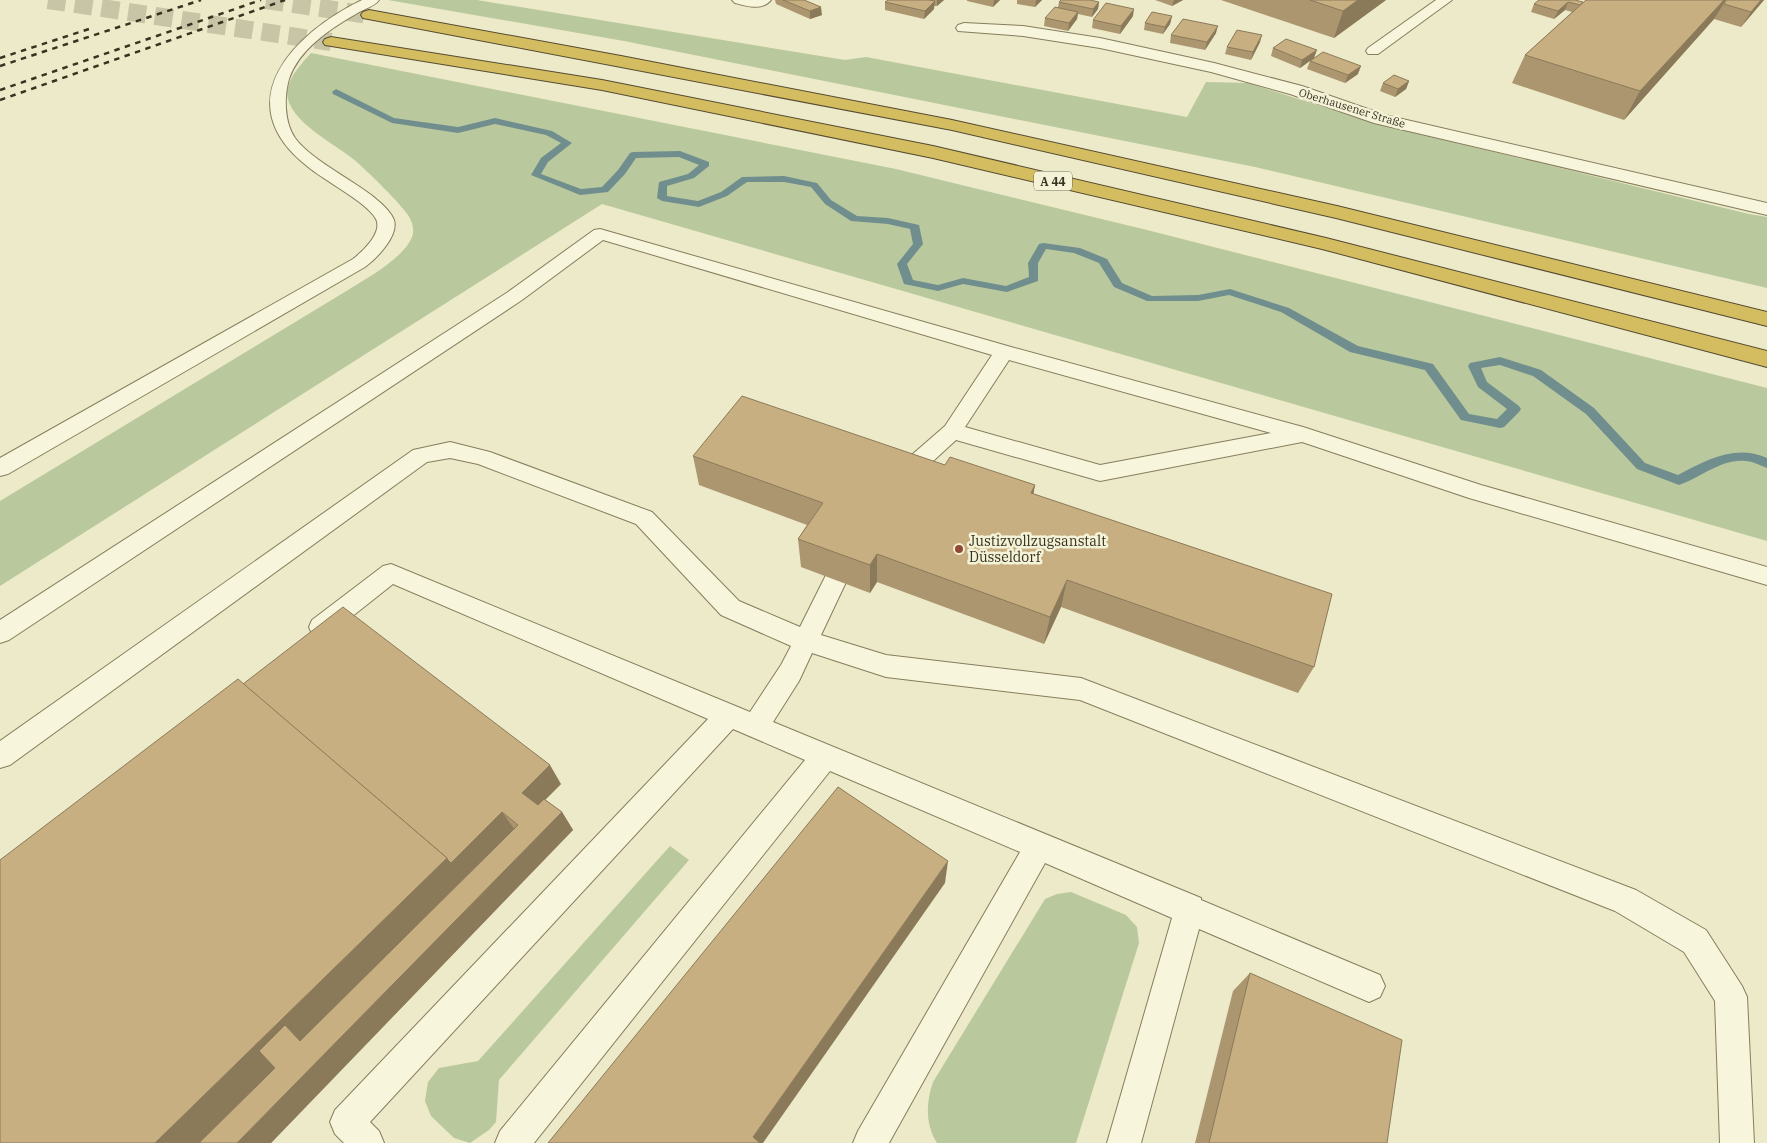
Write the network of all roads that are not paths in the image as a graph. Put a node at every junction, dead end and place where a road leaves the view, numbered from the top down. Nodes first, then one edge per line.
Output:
1 (740, 0) edge
2 (763, 0) edge
3 (1445, 0) edge
4 (370, 8) edge
5 (964, 28) dead end
6 (331, 42) tunnel mouth
7 (1374, 51) dead end
8 (1767, 209) edge
9 (1767, 319) edge
10 (1004, 352) junction
11 (1767, 358) edge
12 (952, 431) junction
13 (1303, 434) junction
14 (0, 468) edge
15 (899, 479) edge
16 (1767, 576) edge
17 (835, 580) edge
18 (0, 633) edge
19 (305, 640) edge
20 (806, 641) junction
21 (742, 721) junction
22 (0, 756) edge
23 (825, 756) junction
24 (1039, 846) junction
25 (1190, 909) junction
26 (1370, 986) dead end
27 (367, 1143) edge
28 (512, 1143) edge
29 (870, 1143) edge
30 (1124, 1143) edge
31 (1738, 1143) edge

1 - 2 street
3 - 7 lane
4 - 9 highway, A 44
4 - 14 lane
5 - 8 street, Oberhausener Straße
6 - 11 highway, A 44
10 - 12 lane
10 - 13 lane
10 - 18 lane
12 - 13 lane
12 - 15 lane
13 - 16 lane
17 - 20 lane
19 - 21 lane
20 - 21 lane
20 - 22 lane
20 - 31 lane
21 - 23 lane
21 - 27 lane
23 - 24 lane
23 - 28 lane
24 - 25 lane
24 - 29 lane
25 - 26 lane
25 - 30 lane

